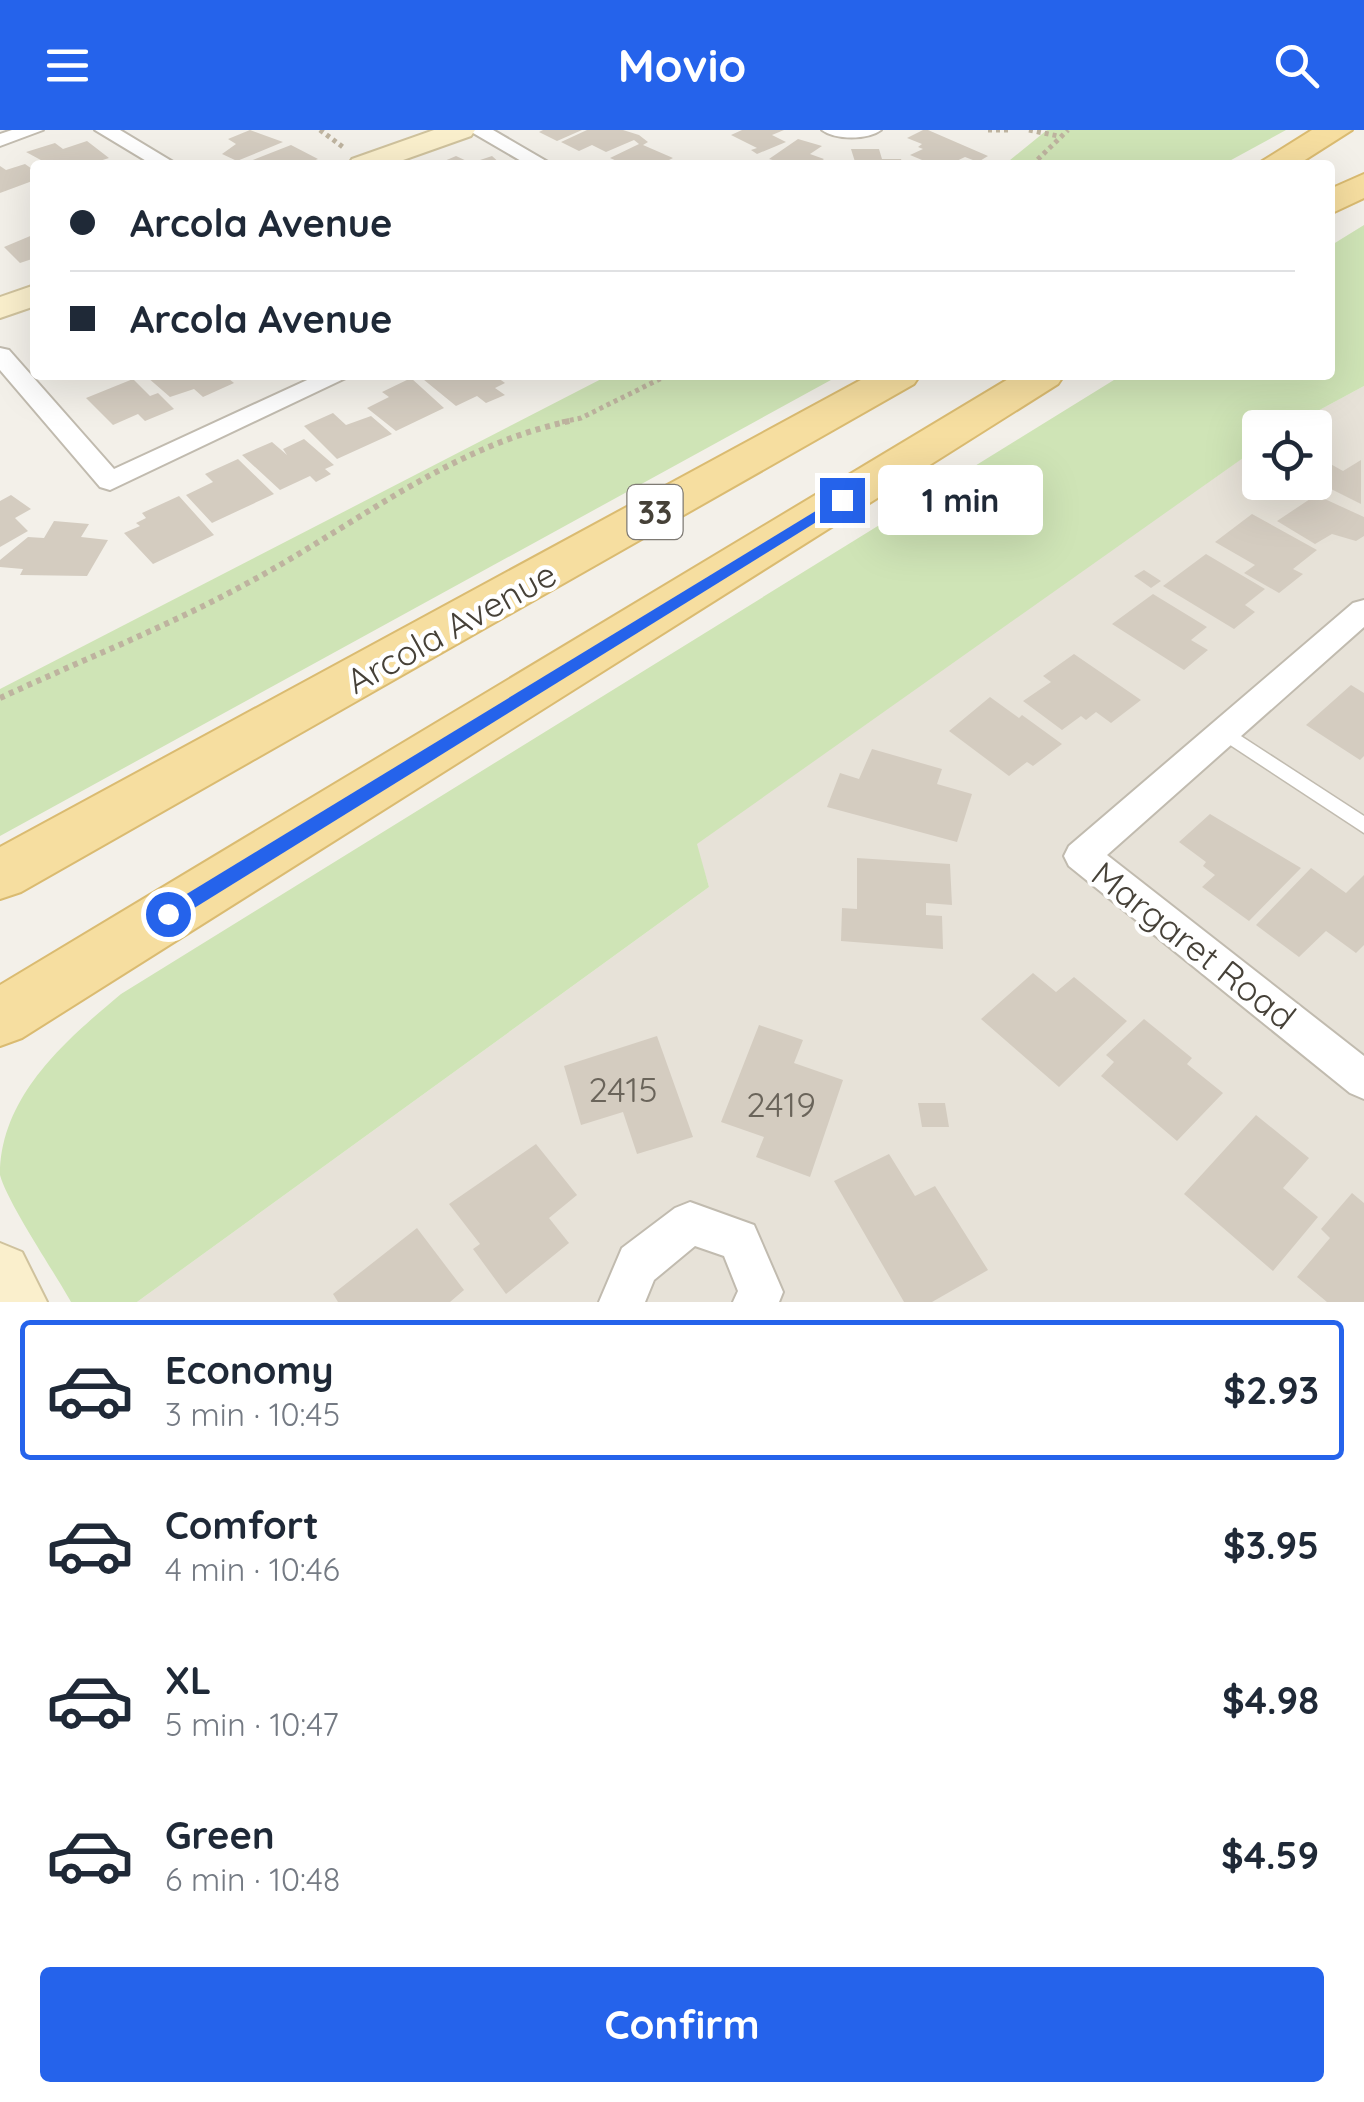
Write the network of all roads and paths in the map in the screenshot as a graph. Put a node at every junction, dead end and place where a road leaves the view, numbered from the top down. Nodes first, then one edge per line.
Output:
1 (33, 130) edge
2 (105, 130) edge
3 (320, 130) edge
4 (461, 130) edge
5 (478, 130) edge
6 (832, 130) edge
7 (872, 130) edge
8 (988, 130) edge
9 (1010, 130) edge
10 (1028, 130) edge
11 (1068, 130) edge
12 (1336, 130) edge
13 (1058, 136) junction
14 (0, 140) edge
15 (356, 158) edge
16 (159, 160) edge
17 (533, 160) edge
18 (1036, 160) edge
19 (1282, 160) edge
20 (1364, 184) edge
21 (1335, 201) edge
22 (30, 297) edge
23 (0, 308) edge
24 (0, 355) edge
25 (329, 380) edge
26 (658, 380) edge
27 (891, 380) edge
28 (1036, 380) edge
29 (1364, 610) edge
30 (0, 698) edge
31 (1224, 732) junction
32 (1364, 826) edge
33 (0, 875) edge
34 (0, 1018) edge
35 (1364, 1080) edge
36 (0, 1274) edge
37 (16, 1302) edge
38 (622, 1302) edge
39 (756, 1302) edge

1 - 14 street
2 - 16 street
3 - 15 path
4 - 15 street
5 - 17 street
6 - 7 street
8 - 9 path
10 - 13 path
11 - 13 path
12 - 19 main road
13 - 18 path
20 - 21 main road
22 - 23 street
24 - 25 street
26 - 30 path
27 - 33 main road, Arcola Avenue / 33
28 - 34 main road, 33
29 - 31 street, Margaret Road
31 - 32 lane
31 - 35 street, Margaret Road
36 - 37 street
38 - 39 street

